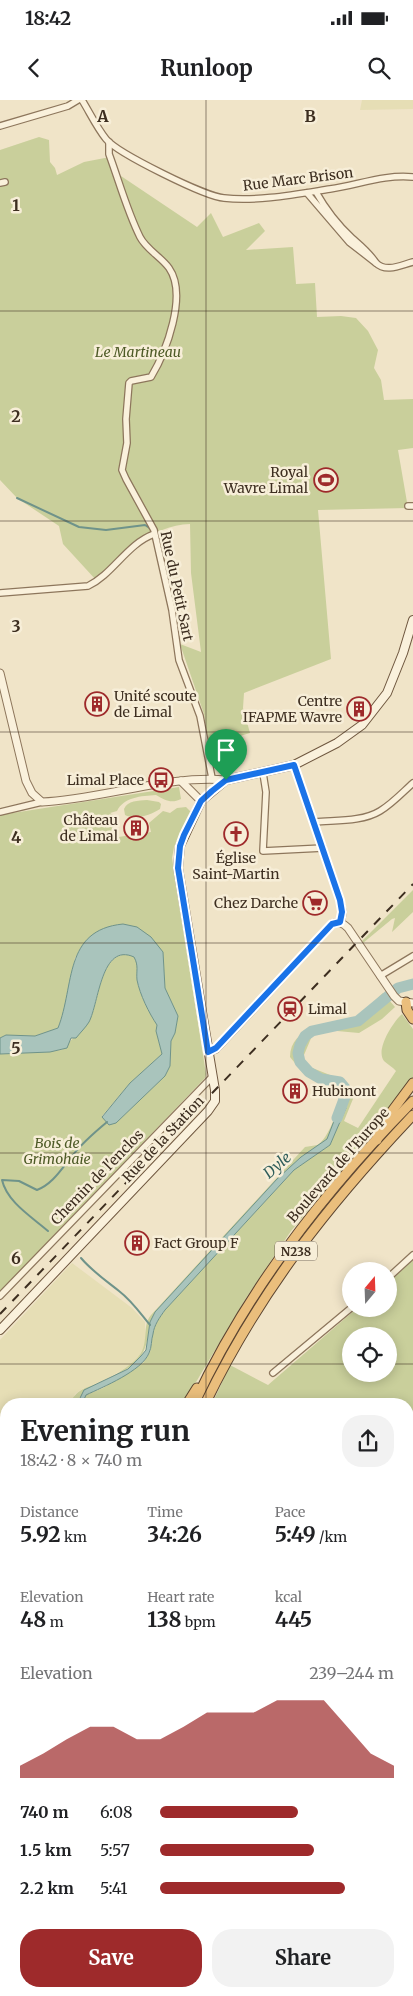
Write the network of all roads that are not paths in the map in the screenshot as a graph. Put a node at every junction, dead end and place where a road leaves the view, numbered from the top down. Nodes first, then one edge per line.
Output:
1 (78, 100) edge
2 (82, 100) edge
3 (0, 126) edge
4 (109, 142) junction
5 (413, 178) edge
6 (316, 192) junction
7 (307, 193) junction
8 (413, 262) edge
9 (376, 263) junction
10 (154, 534) junction
11 (0, 593) edge
12 (413, 620) edge
13 (0, 673) edge
14 (294, 765) junction
15 (263, 773) junction
16 (212, 778) junction
17 (226, 780) junction
18 (177, 782) junction
19 (413, 782) edge
20 (201, 801) junction
21 (42, 802) junction
22 (0, 812) edge
23 (314, 822) junction
24 (323, 848) junction
25 (340, 922) junction
26 (413, 956) edge
27 (380, 976) junction
28 (409, 1003) edge
29 (413, 1020) edge
30 (208, 1052) junction
31 (212, 1077) junction
32 (413, 1083) edge
33 (413, 1101) edge
34 (413, 1115) edge
35 (377, 1140) junction
36 (413, 1255) edge
37 (398, 1269) edge
38 (0, 1296) edge
39 (342, 1316) edge
40 (0, 1330) edge
41 (273, 1373) dead end
42 (203, 1384) junction
43 (190, 1398) edge
44 (197, 1398) edge
45 (208, 1398) edge

1 - 3 street
2 - 4 street
4 - 7 street, Rue Marc Brison
4 - 10 street, Rue du Petit Sart
5 - 6 street, Rue Marc Brison
6 - 7 street, Rue Marc Brison
6 - 9 street
7 - 9 street
8 - 9 street
10 - 11 street
10 - 16 street, Rue du Petit Sart
12 - 14 main road
13 - 21 street
14 - 15 main road
14 - 23 street
15 - 17 main road
15 - 24 street
16 - 17 street
16 - 18 street
17 - 20 main road
18 - 20 street
18 - 21 street
19 - 23 street
20 - 30 main road, Rue de la Station
21 - 22 street
23 - 24 street
24 - 25 street
25 - 27 street
25 - 30 street
26 - 27 street
27 - 28 street
28 - 29 highway
30 - 31 main road, Rue de la Station
31 - 38 street, Chemin de l'enclos
31 - 40 main road, Rue de la Station
32 - 35 highway
33 - 35 highway, Boulevard de l'Europe / N238
34 - 45 highway, Boulevard de l'Europe / N238
35 - 42 highway, Boulevard de l'Europe / N238
36 - 37 street
39 - 41 street
42 - 43 highway
42 - 44 highway, Boulevard de l'Europe / N238

